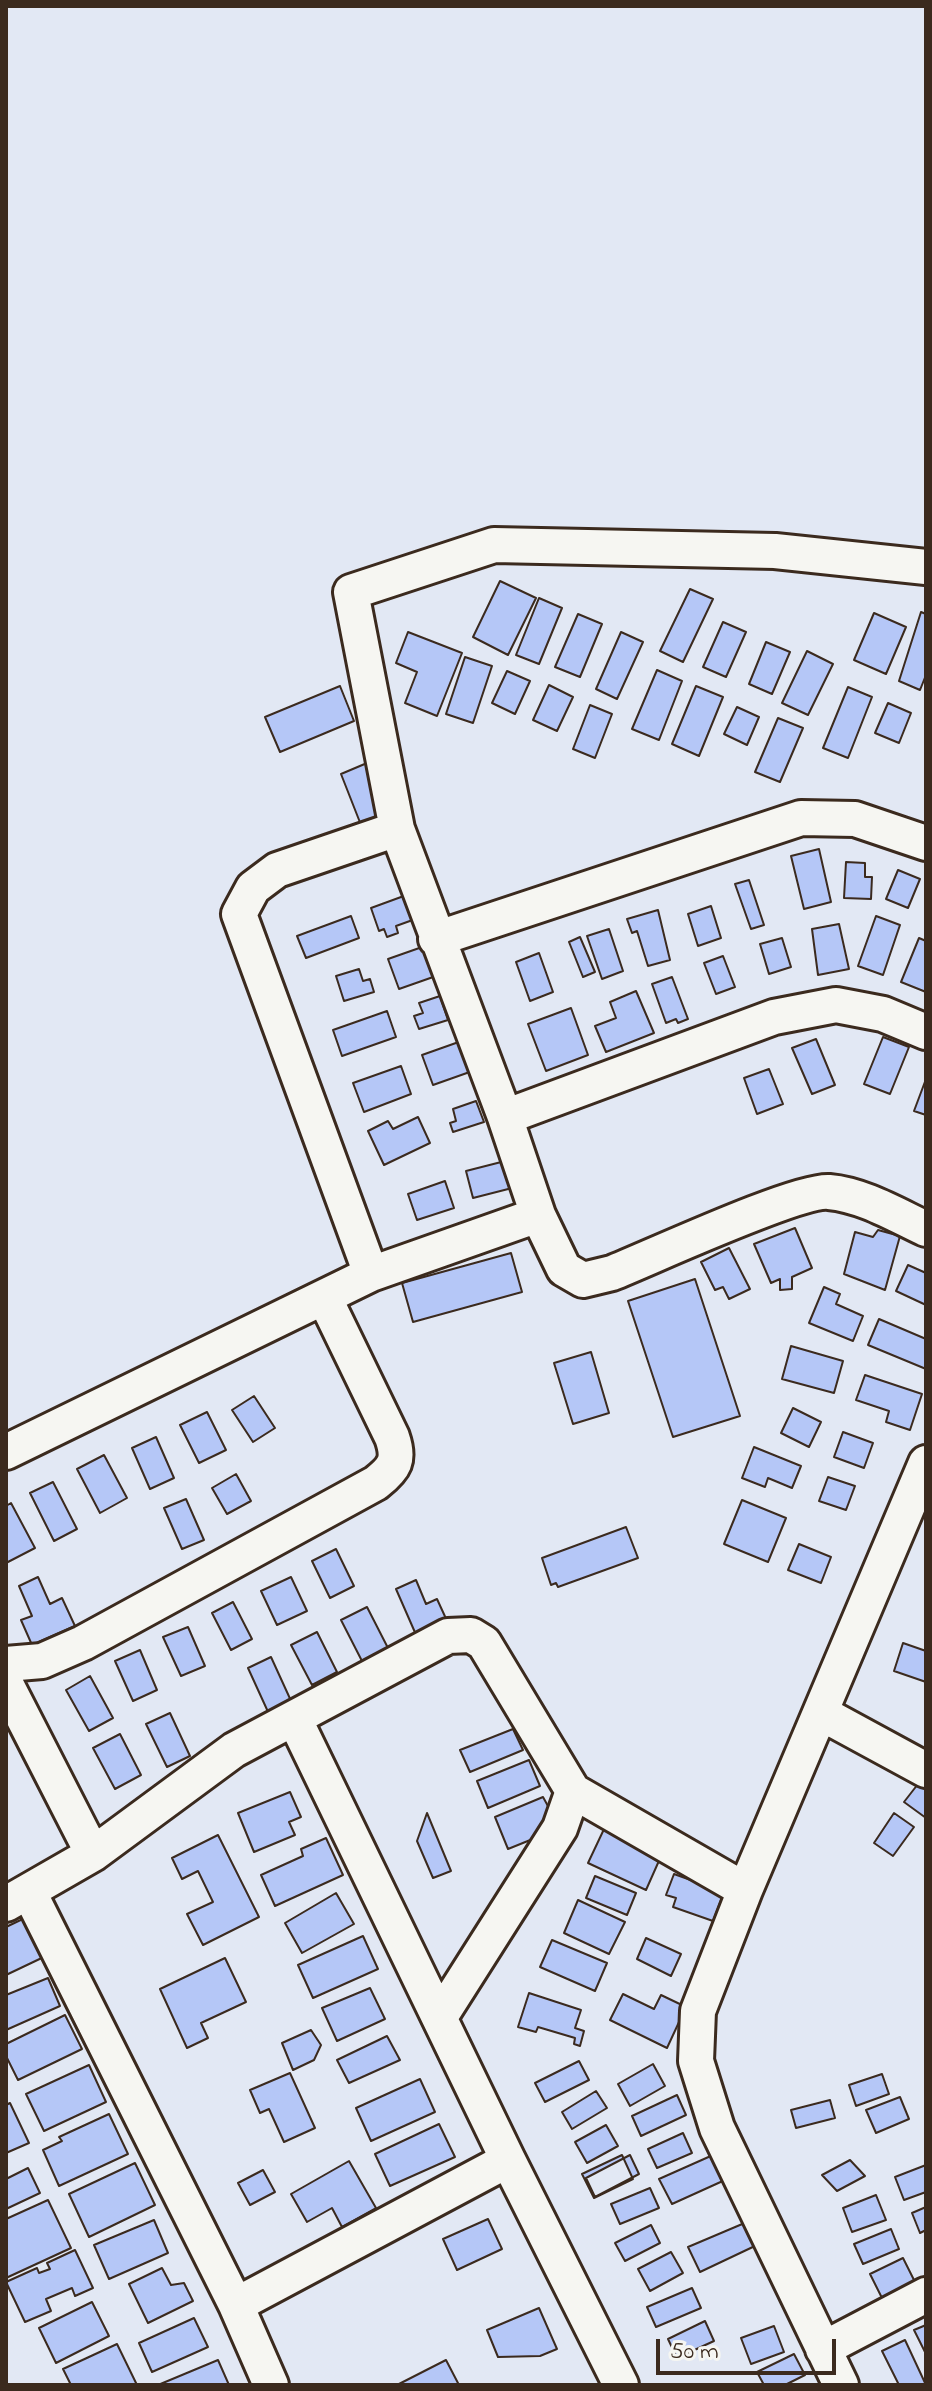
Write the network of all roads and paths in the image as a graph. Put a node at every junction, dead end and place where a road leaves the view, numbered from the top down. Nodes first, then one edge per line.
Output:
1 (926, 567) edge
2 (397, 829) junction
3 (926, 843) edge
4 (436, 939) junction
5 (926, 1032) edge
6 (505, 1117) junction
7 (538, 1215) junction
8 (926, 1229) edge
9 (371, 1274) junction
10 (325, 1299) junction
11 (6, 1452) edge
12 (926, 1463) edge
13 (916, 1522) edge
14 (6, 1664) edge
15 (6, 1684) edge
16 (821, 1713) junction
17 (294, 1718) junction
18 (926, 1770) edge
19 (573, 1791) junction
20 (93, 1854) junction
21 (745, 1890) junction
22 (18, 1898) edge
23 (440, 2017) junction
24 (508, 2160) junction
25 (926, 2295) edge
26 (236, 2305) junction
27 (823, 2349) junction
28 (271, 2385) edge
29 (621, 2385) edge
30 (841, 2385) edge

1 - 2 street
2 - 4 street
2 - 9 street
3 - 4 street
4 - 6 street
5 - 6 street
6 - 7 street
7 - 8 street
7 - 9 street
9 - 10 street
10 - 11 street
10 - 14 street
12 - 13 street
13 - 16 street
15 - 20 street
16 - 18 street
16 - 21 street
17 - 19 street
17 - 20 street
17 - 23 street
19 - 21 street
19 - 23 street
20 - 22 street
21 - 27 street
22 - 26 street
23 - 24 street
24 - 26 street
24 - 29 street
25 - 27 street
26 - 28 street
27 - 30 street

